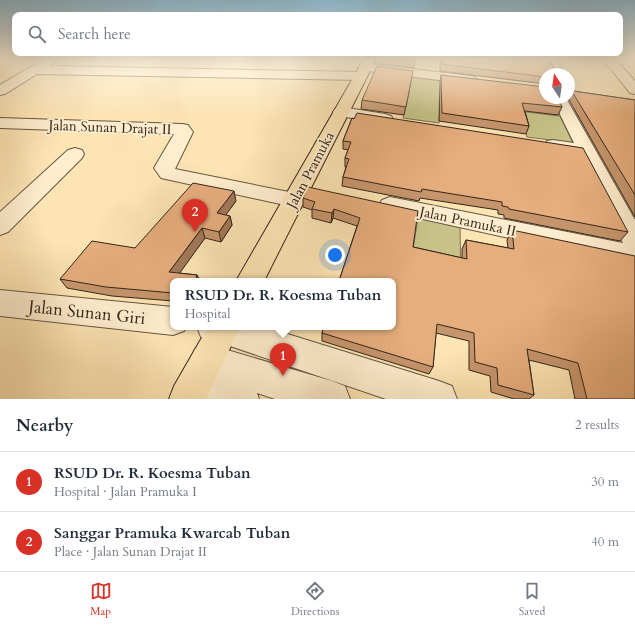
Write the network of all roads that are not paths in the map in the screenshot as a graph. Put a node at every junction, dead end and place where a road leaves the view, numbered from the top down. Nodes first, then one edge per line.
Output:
1 (22, 78) edge
2 (359, 78) edge
3 (448, 78) edge
4 (621, 78) edge
5 (482, 82) edge
6 (0, 91) edge
7 (633, 97) edge
8 (562, 104) edge
9 (341, 112) junction
10 (402, 122) edge
11 (0, 123) edge
12 (540, 143) edge
13 (586, 150) junction
14 (75, 154) dead end
15 (305, 192) junction
16 (373, 201) edge
17 (0, 226) edge
18 (635, 242) edge
19 (635, 256) edge
20 (252, 278) edge
21 (0, 303) edge
22 (170, 321) edge
23 (219, 330) edge
24 (226, 330) edge
25 (196, 381) edge
26 (241, 399) edge
27 (332, 399) edge
28 (439, 399) edge

1 - 6 street
2 - 9 main road, Jalan Pramuka
3 - 5 street
4 - 7 street
8 - 13 street
9 - 10 street
9 - 15 main road, Jalan Pramuka
11 - 15 street, Jalan Sunan Drajat II
12 - 13 street
13 - 18 street
14 - 17 street
15 - 20 main road, Jalan Pramuka
16 - 19 street, Jalan Pramuka II
21 - 22 street, Jalan Sunan Giri
23 - 25 main road
24 - 28 street
25 - 26 street
25 - 27 street

